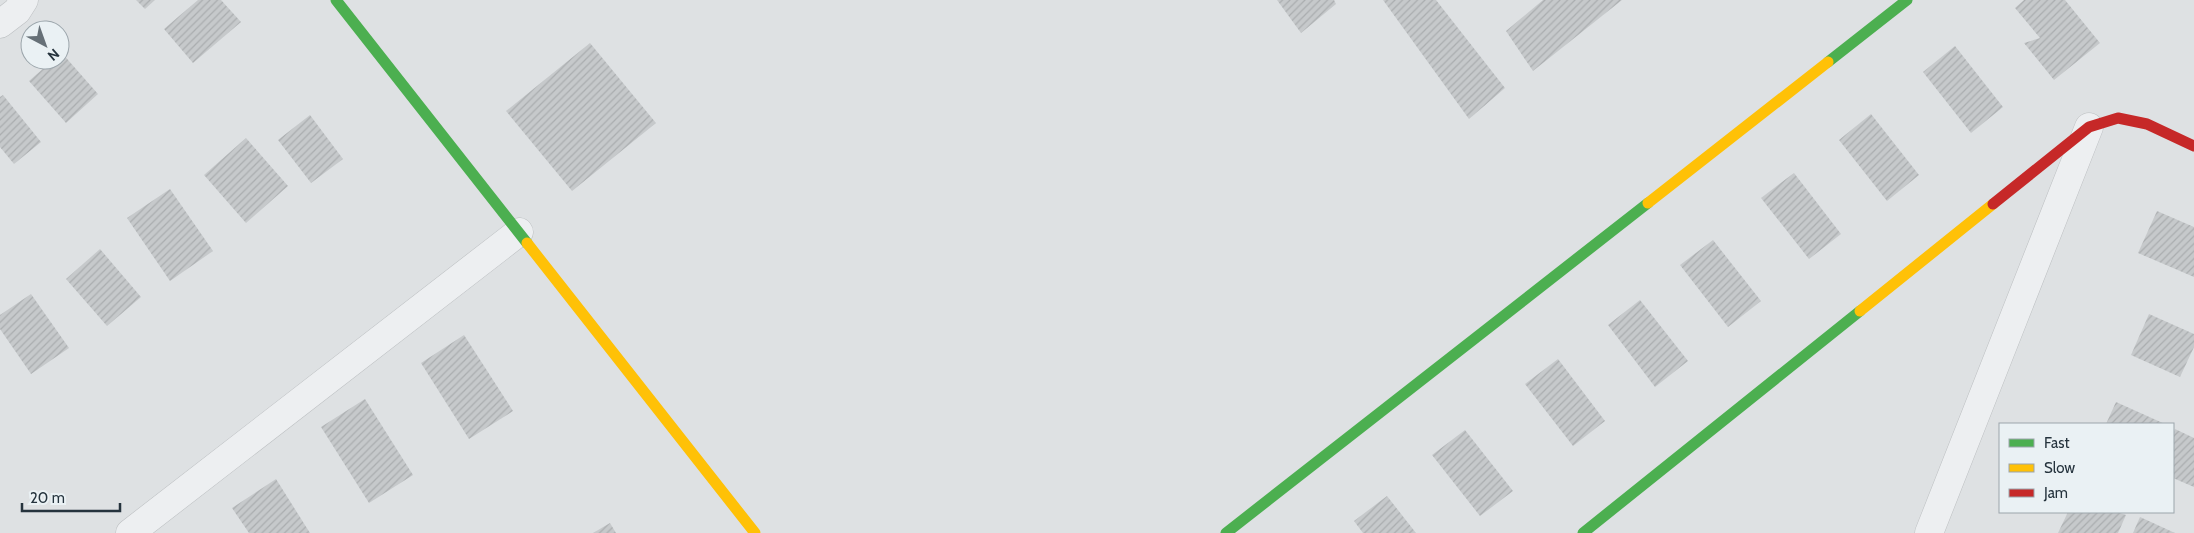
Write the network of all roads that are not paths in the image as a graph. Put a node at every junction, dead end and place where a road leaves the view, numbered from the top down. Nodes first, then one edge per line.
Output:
1 (24, 0) edge
2 (336, 0) edge
3 (1907, 0) edge
4 (0, 24) edge
5 (2090, 127) junction
6 (2194, 146) edge
7 (519, 232) junction
8 (130, 533) edge
9 (755, 533) edge
10 (1226, 533) edge
11 (1583, 533) edge
12 (1929, 533) edge

1 - 4 street
2 - 7 street
3 - 10 street
5 - 6 street
5 - 11 street
5 - 12 street
7 - 8 street
7 - 9 street

